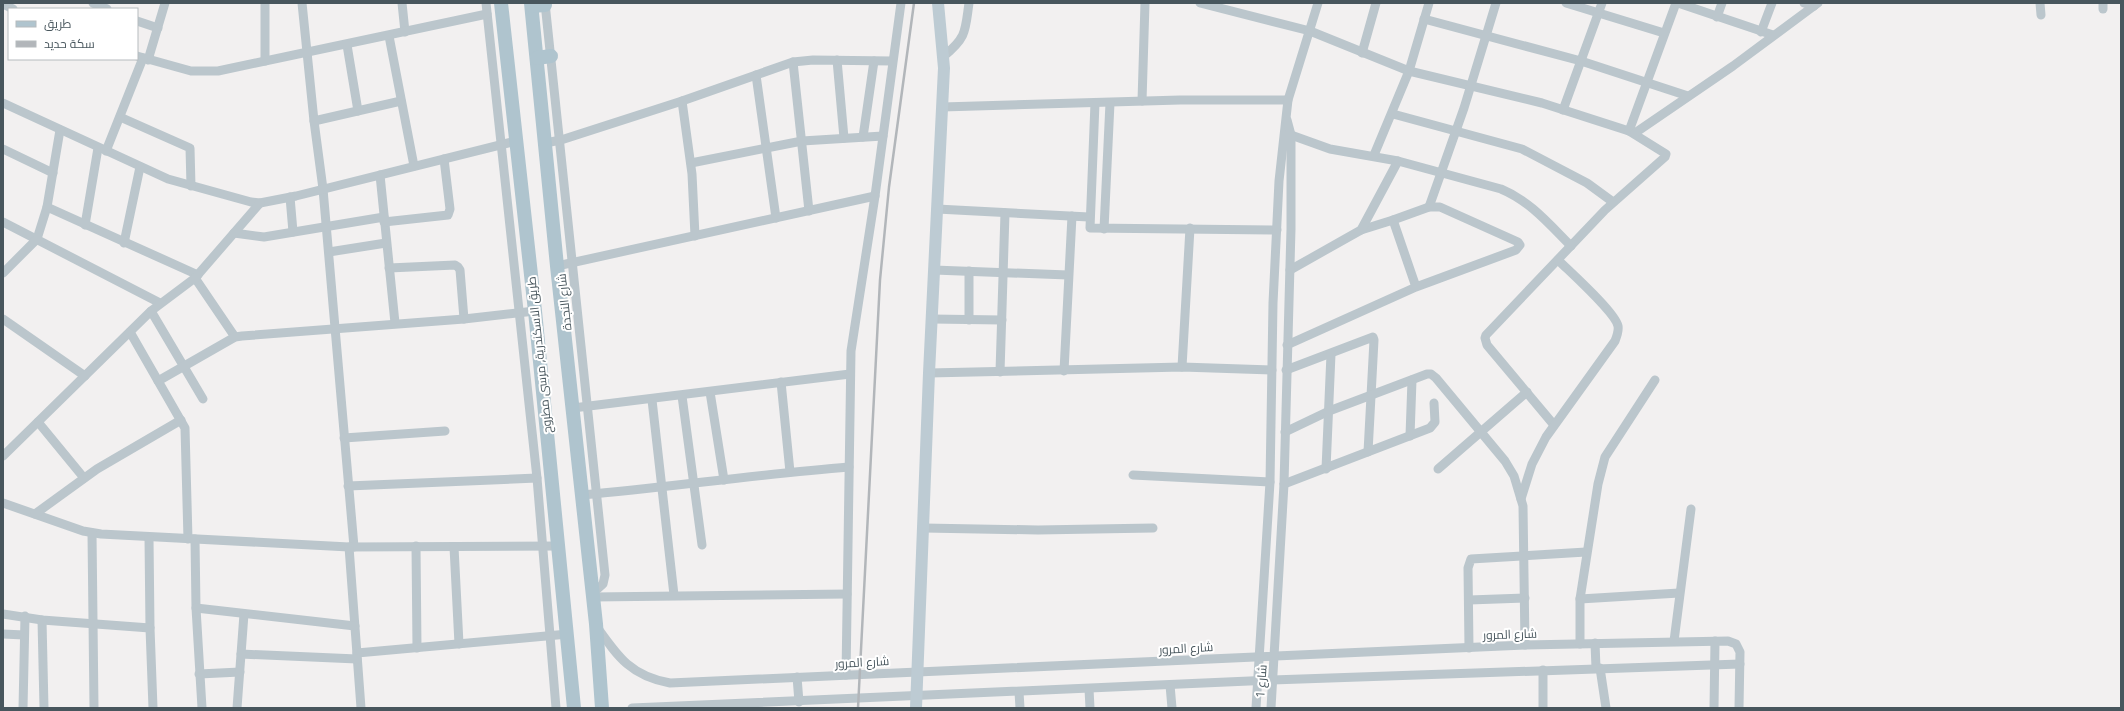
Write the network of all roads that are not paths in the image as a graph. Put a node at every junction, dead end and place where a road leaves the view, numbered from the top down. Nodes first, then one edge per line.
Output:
1 (93, 3) edge
2 (165, 3) edge
3 (265, 3) edge
4 (302, 3) edge
5 (402, 3) edge
6 (486, 3) edge
7 (501, 3) edge
8 (901, 3) edge
9 (938, 3) edge
10 (969, 3) edge
11 (1145, 3) edge
12 (1200, 3) edge
13 (1318, 3) edge
14 (1376, 3) edge
15 (1429, 3) edge
16 (1496, 3) edge
17 (1566, 3) edge
18 (1677, 3) edge
19 (1722, 3) edge
20 (1772, 3) edge
21 (1804, 3) edge
22 (2040, 3) edge
23 (538, 4) edge
24 (1816, 5) edge
25 (1600, 7) edge
26 (105, 8) edge
27 (487, 14) junction
28 (2041, 15) dead end
29 (1718, 17) junction
30 (1424, 19) junction
31 (138, 21) edge
32 (158, 28) junction
33 (405, 32) junction
34 (1310, 32) junction
35 (1761, 32) junction
36 (1664, 33) junction
37 (1773, 35) junction
38 (388, 36) junction
39 (1487, 36) junction
40 (347, 45) junction
41 (306, 53) junction
42 (1362, 53) junction
43 (551, 56) junction
44 (944, 56) junction
45 (143, 58) edge
46 (537, 58) junction
47 (837, 60) junction
48 (265, 61) junction
49 (874, 61) junction
50 (892, 61) junction
51 (1581, 61) junction
52 (793, 62) junction
53 (1409, 71) junction
54 (756, 75) junction
55 (1646, 83) junction
56 (1471, 86) junction
57 (1688, 96) junction
58 (1288, 100) junction
59 (401, 101) junction
60 (682, 101) junction
61 (1142, 101) junction
62 (1095, 103) junction
63 (1110, 103) junction
64 (4, 106) edge
65 (942, 107) junction
66 (1563, 110) junction
67 (358, 111) junction
68 (1286, 113) junction
69 (1393, 114) junction
70 (120, 118) junction
71 (314, 122) junction
72 (60, 130) junction
73 (1455, 131) junction
74 (1632, 132) junction
75 (1291, 134) junction
76 (883, 136) junction
77 (862, 137) junction
78 (844, 138) junction
79 (561, 140) junction
80 (516, 141) junction
81 (802, 141) junction
82 (545, 143) junction
83 (501, 145) junction
84 (766, 147) junction
85 (3, 149) edge
86 (102, 150) junction
87 (1374, 155) junction
88 (444, 159) junction
89 (1398, 161) junction
90 (691, 163) junction
91 (414, 166) junction
92 (140, 168) junction
93 (1440, 172) junction
94 (53, 173) junction
95 (380, 175) junction
96 (191, 186) junction
97 (323, 189) junction
98 (875, 196) junction
99 (290, 197) junction
100 (1613, 202) junction
101 (260, 203) junction
102 (47, 207) junction
103 (1429, 207) junction
104 (937, 209) junction
105 (809, 211) junction
106 (1005, 213) junction
107 (1072, 216) junction
108 (1089, 217) junction
109 (776, 218) junction
110 (384, 220) junction
111 (1393, 220) junction
112 (3, 222) edge
113 (85, 224) junction
114 (326, 227) junction
115 (1190, 228) junction
116 (1104, 229) junction
117 (1277, 230) junction
118 (1361, 230) junction
119 (234, 232) junction
120 (294, 232) junction
121 (694, 236) junction
122 (37, 239) junction
123 (124, 242) junction
124 (386, 243) junction
125 (1571, 246) junction
126 (329, 252) junction
127 (1558, 260) junction
128 (572, 262) junction
129 (557, 266) junction
130 (389, 268) junction
131 (934, 270) junction
132 (1290, 270) junction
133 (969, 271) junction
134 (3, 273) edge
135 (1003, 273) junction
136 (1068, 275) junction
137 (196, 276) junction
138 (1416, 287) junction
139 (160, 303) junction
140 (151, 311) junction
141 (535, 311) junction
142 (519, 313) junction
143 (3, 319) edge
144 (464, 319) junction
145 (932, 319) junction
146 (969, 320) junction
147 (1002, 320) junction
148 (395, 323) junction
149 (335, 328) junction
150 (130, 332) junction
151 (236, 337) junction
152 (1287, 345) junction
153 (1331, 354) junction
154 (184, 366) junction
155 (1182, 367) junction
156 (1272, 370) junction
157 (1286, 370) junction
158 (1064, 371) junction
159 (1000, 372) junction
160 (929, 373) junction
161 (850, 374) junction
162 (85, 376) junction
163 (1412, 380) junction
164 (1655, 380) dead end
165 (158, 381) junction
166 (780, 382) junction
167 (710, 392) junction
168 (1527, 392) junction
169 (1370, 395) junction
170 (682, 396) junction
171 (203, 399) dead end
172 (652, 400) junction
173 (1434, 404) dead end
174 (580, 407) junction
175 (1330, 411) junction
176 (181, 420) junction
177 (38, 422) junction
178 (1554, 425) junction
179 (446, 431) dead end
180 (1285, 432) junction
181 (1482, 432) junction
182 (1410, 436) junction
183 (344, 438) junction
184 (1368, 452) junction
185 (3, 456) edge
186 (849, 467) junction
187 (1326, 469) junction
188 (1438, 470) dead end
189 (790, 472) junction
190 (1133, 475) dead end
191 (84, 478) junction
192 (537, 478) junction
193 (724, 480) junction
194 (1270, 482) junction
195 (694, 484) junction
196 (1284, 484) junction
197 (348, 486) junction
198 (662, 488) junction
199 (597, 494) junction
200 (582, 495) junction
201 (1521, 499) junction
202 (3, 502) edge
203 (1691, 509) dead end
204 (35, 514) junction
205 (924, 528) junction
206 (1153, 528) dead end
207 (92, 533) junction
208 (149, 538) junction
209 (191, 539) junction
210 (702, 545) dead end
211 (416, 546) junction
212 (543, 546) junction
213 (558, 546) junction
214 (351, 547) junction
215 (454, 547) junction
216 (1586, 552) junction
217 (1524, 555) junction
218 (1680, 593) junction
219 (847, 594) junction
220 (593, 595) junction
221 (674, 595) junction
222 (1525, 598) junction
223 (1580, 599) junction
224 (1469, 600) junction
225 (196, 608) junction
226 (3, 614) edge
227 (244, 614) junction
228 (25, 616) junction
229 (42, 620) junction
230 (596, 624) junction
231 (93, 625) junction
232 (355, 626) junction
233 (150, 628) junction
234 (3, 634) edge
235 (568, 634) junction
236 (551, 635) junction
237 (24, 636) junction
238 (1715, 640) junction
239 (1674, 641) junction
240 (1595, 643) junction
241 (459, 644) junction
242 (1580, 644) junction
243 (1525, 645) junction
244 (418, 648) junction
245 (1469, 648) junction
246 (241, 654) junction
247 (1274, 655) junction
248 (357, 656) junction
249 (1259, 656) junction
250 (1715, 664) junction
251 (1740, 664) junction
252 (1598, 668) junction
253 (1543, 670) junction
254 (917, 671) junction
255 (240, 672) junction
256 (199, 674) junction
257 (846, 675) junction
258 (798, 677) junction
259 (1272, 680) junction
260 (1257, 681) junction
261 (1170, 685) junction
262 (1090, 689) junction
263 (1019, 692) junction
264 (799, 702) junction
265 (916, 702) edge
266 (23, 708) edge
267 (44, 708) edge
268 (94, 708) edge
269 (153, 708) edge
270 (202, 708) edge
271 (238, 708) edge
272 (360, 708) edge
273 (556, 708) edge
274 (574, 708) edge
275 (602, 708) edge
276 (632, 708) edge
277 (1020, 708) edge
278 (1090, 708) edge
279 (1172, 708) edge
280 (1256, 708) edge
281 (1271, 708) edge
282 (1543, 708) edge
283 (1606, 708) edge
284 (1714, 708) edge
285 (1739, 708) edge

1 - 26 street
2 - 32 street
3 - 48 street
4 - 41 street
5 - 33 street
6 - 27 street
7 - 80 main road, طريق الاسكندرية, مرسى مطروح
8 - 50 street
9 - 44 street
10 - 44 street
11 - 61 street
12 - 34 street
13 - 34 street, شارع 1
14 - 42 street
15 - 30 street
16 - 39 street
17 - 25 street
18 - 29 street
18 - 36 street
19 - 29 street
20 - 35 street
21 - 24 street
22 - 28 street
23 - 43 street, شارع النجدة
23 - 46 main road
24 - 37 street
25 - 36 street
25 - 51 street
27 - 33 street
27 - 83 street
29 - 35 street
30 - 39 street
30 - 53 street
31 - 32 street
32 - 45 street
33 - 38 street
34 - 42 street
34 - 58 street, شارع 1
35 - 37 street
36 - 55 street
37 - 57 street
38 - 40 street
38 - 59 street
39 - 51 street
39 - 56 street
40 - 41 street
40 - 67 street
41 - 48 street
41 - 71 street
42 - 53 street
43 - 46 main road
43 - 79 street, شارع النجدة
44 - 65 street
45 - 48 street
45 - 70 street
46 - 82 main road
47 - 49 street
47 - 52 street
47 - 78 street
49 - 50 street
49 - 77 street
50 - 76 street
51 - 55 street
51 - 66 street
52 - 54 street
52 - 81 street
53 - 56 street
53 - 69 street
54 - 60 street
54 - 84 street
55 - 57 street
55 - 74 street
56 - 66 street
56 - 73 street
57 - 74 street
58 - 61 street
58 - 68 street, شارع 1
59 - 67 street
59 - 91 street
60 - 79 street
60 - 90 street
61 - 63 street
62 - 63 street
62 - 65 street
62 - 108 street
63 - 116 street
64 - 72 street
65 - 104 street
66 - 74 street
67 - 71 street
68 - 75 street, شارع 1
68 - 117 street, شارع 1
69 - 73 street
69 - 87 street
70 - 86 street
70 - 96 street
71 - 97 street
72 - 86 street
72 - 94 street
73 - 93 street
73 - 100 street
74 - 100 street
75 - 87 street
75 - 132 street, شارع 1
76 - 77 street
76 - 98 street
77 - 78 street
78 - 81 street
79 - 82 street
79 - 128 street, شارع النجدة
80 - 83 street
80 - 141 main road, طريق الاسكندرية, مرسى مطروح
81 - 84 street
81 - 105 street
82 - 129 main road
83 - 88 street
83 - 142 street
84 - 90 street
84 - 109 street
85 - 94 street
86 - 92 street
86 - 113 street
87 - 89 street
88 - 91 street
88 - 110 street
89 - 93 street
89 - 118 street
90 - 121 street
91 - 95 street
92 - 96 street
92 - 123 street
93 - 103 street
93 - 125 street
94 - 102 street
95 - 97 street
95 - 110 street
96 - 101 street
97 - 99 street
97 - 114 street
98 - 105 street
98 - 161 street
99 - 101 street
99 - 120 street
100 - 125 street
101 - 119 street
102 - 113 street
102 - 122 street
103 - 111 street
103 - 138 street
104 - 106 street
104 - 131 street
105 - 109 street
106 - 107 street
106 - 135 street
107 - 108 street
107 - 136 street
108 - 116 street
109 - 121 street
110 - 114 street
110 - 124 street
111 - 118 street
111 - 138 street
112 - 122 street
113 - 123 street
114 - 120 street
114 - 126 street
115 - 116 street
115 - 117 street
115 - 155 street
117 - 156 street, شارع 1
118 - 132 street
119 - 120 street
119 - 137 street
121 - 128 street
122 - 134 street
122 - 139 street
123 - 137 street
124 - 126 street
124 - 130 street
125 - 127 street
126 - 149 street
127 - 168 street
127 - 178 street
128 - 129 street
128 - 174 street, شارع النجدة
129 - 174 main road
130 - 144 street
130 - 148 street
131 - 133 street
131 - 145 street
132 - 152 street, شارع 1
133 - 135 street
133 - 146 street
135 - 136 street
135 - 147 street
136 - 158 street
137 - 139 street
137 - 151 street
138 - 152 street
139 - 140 street
140 - 150 street
140 - 154 street
141 - 142 street
141 - 213 main road, طريق الاسكندرية, مرسى مطروح
142 - 144 street
142 - 192 street
143 - 162 street
144 - 148 street
145 - 146 street
145 - 160 street
146 - 147 street
147 - 159 street
148 - 149 street
149 - 151 street
149 - 183 street
150 - 162 street
150 - 165 street
151 - 154 street
152 - 157 street, شارع 1
153 - 157 street
153 - 169 street
153 - 175 street
154 - 165 street
154 - 171 street
155 - 156 street
155 - 158 street
156 - 194 street, شارع 1
157 - 180 street, شارع 1
158 - 159 street
159 - 160 street
160 - 205 street
161 - 166 street
161 - 186 street
162 - 177 street
163 - 169 street
163 - 181 street
163 - 182 street
164 - 216 street
165 - 176 street
166 - 167 street
166 - 189 street
167 - 170 street
167 - 193 street
168 - 178 street
168 - 181 street
169 - 175 street
169 - 184 street
170 - 172 street
170 - 195 street
172 - 174 street
172 - 198 street
173 - 182 street
174 - 199 street, شارع النجدة
174 - 200 main road
175 - 180 street
175 - 187 street
176 - 191 street
176 - 209 street
177 - 185 street
177 - 191 street
178 - 201 street
179 - 183 street
180 - 196 street, شارع 1
181 - 188 street
181 - 201 street
182 - 184 street
183 - 197 street
184 - 187 street
186 - 189 street
186 - 219 street
187 - 196 street
189 - 193 street
190 - 194 street
191 - 204 street
192 - 197 street
192 - 212 street
193 - 195 street
194 - 249 street, شارع 1
195 - 198 street
195 - 210 street
196 - 247 street, شارع 1
197 - 214 street
198 - 199 street
198 - 221 street
199 - 200 street
199 - 220 street, شارع النجدة
200 - 220 main road
201 - 217 street
202 - 204 street
203 - 218 street
204 - 207 street
205 - 206 street
205 - 254 street
207 - 208 street
207 - 231 street
208 - 209 street
208 - 233 street
209 - 214 street
209 - 225 street
211 - 214 street
211 - 215 street
211 - 244 street
212 - 213 street
212 - 215 street
212 - 236 street
213 - 235 main road, طريق الاسكندرية, مرسى مطروح
214 - 232 street
215 - 241 street
216 - 217 street
216 - 223 street
217 - 222 street
217 - 224 street
218 - 223 street
218 - 239 street
219 - 221 street
219 - 257 street
220 - 221 street
220 - 230 main road
222 - 224 street
222 - 243 street
223 - 242 street
224 - 245 street
225 - 227 street
225 - 256 street
226 - 228 street
227 - 232 street
227 - 246 street
228 - 229 street
228 - 237 street
229 - 231 street
229 - 267 street
230 - 258 street, شارع المرور
230 - 275 main road
231 - 233 street
231 - 268 street
232 - 248 street
233 - 269 street
234 - 237 street
235 - 236 street
235 - 274 main road, طريق الاسكندرية, مرسى مطروح
236 - 241 street
236 - 273 street
237 - 266 street
238 - 239 street, شارع المرور
238 - 250 street
238 - 251 street, شارع المرور
239 - 240 street, شارع المرور
240 - 242 street, شارع المرور
240 - 252 street
241 - 244 street
242 - 243 street, شارع المرور
243 - 245 street, شارع المرور
244 - 248 street
245 - 247 street, شارع المرور
246 - 248 street
246 - 255 street
247 - 249 street, شارع المرور
247 - 259 street, شارع 1
248 - 272 street
249 - 254 street, شارع المرور
249 - 260 street, شارع 1
250 - 251 street
250 - 252 street
250 - 284 street
251 - 285 street, شارع المرور
252 - 253 street
252 - 283 street
253 - 259 street
253 - 282 street
254 - 257 street, شارع المرور
254 - 265 street
255 - 256 street
255 - 271 street
256 - 270 street
257 - 258 street, شارع المرور
258 - 264 street
259 - 260 street
259 - 281 street, شارع 1
260 - 261 street
260 - 280 street, شارع 1
261 - 262 street
261 - 279 street
262 - 263 street
262 - 278 street
263 - 265 street
263 - 277 street
264 - 265 street
264 - 276 street

